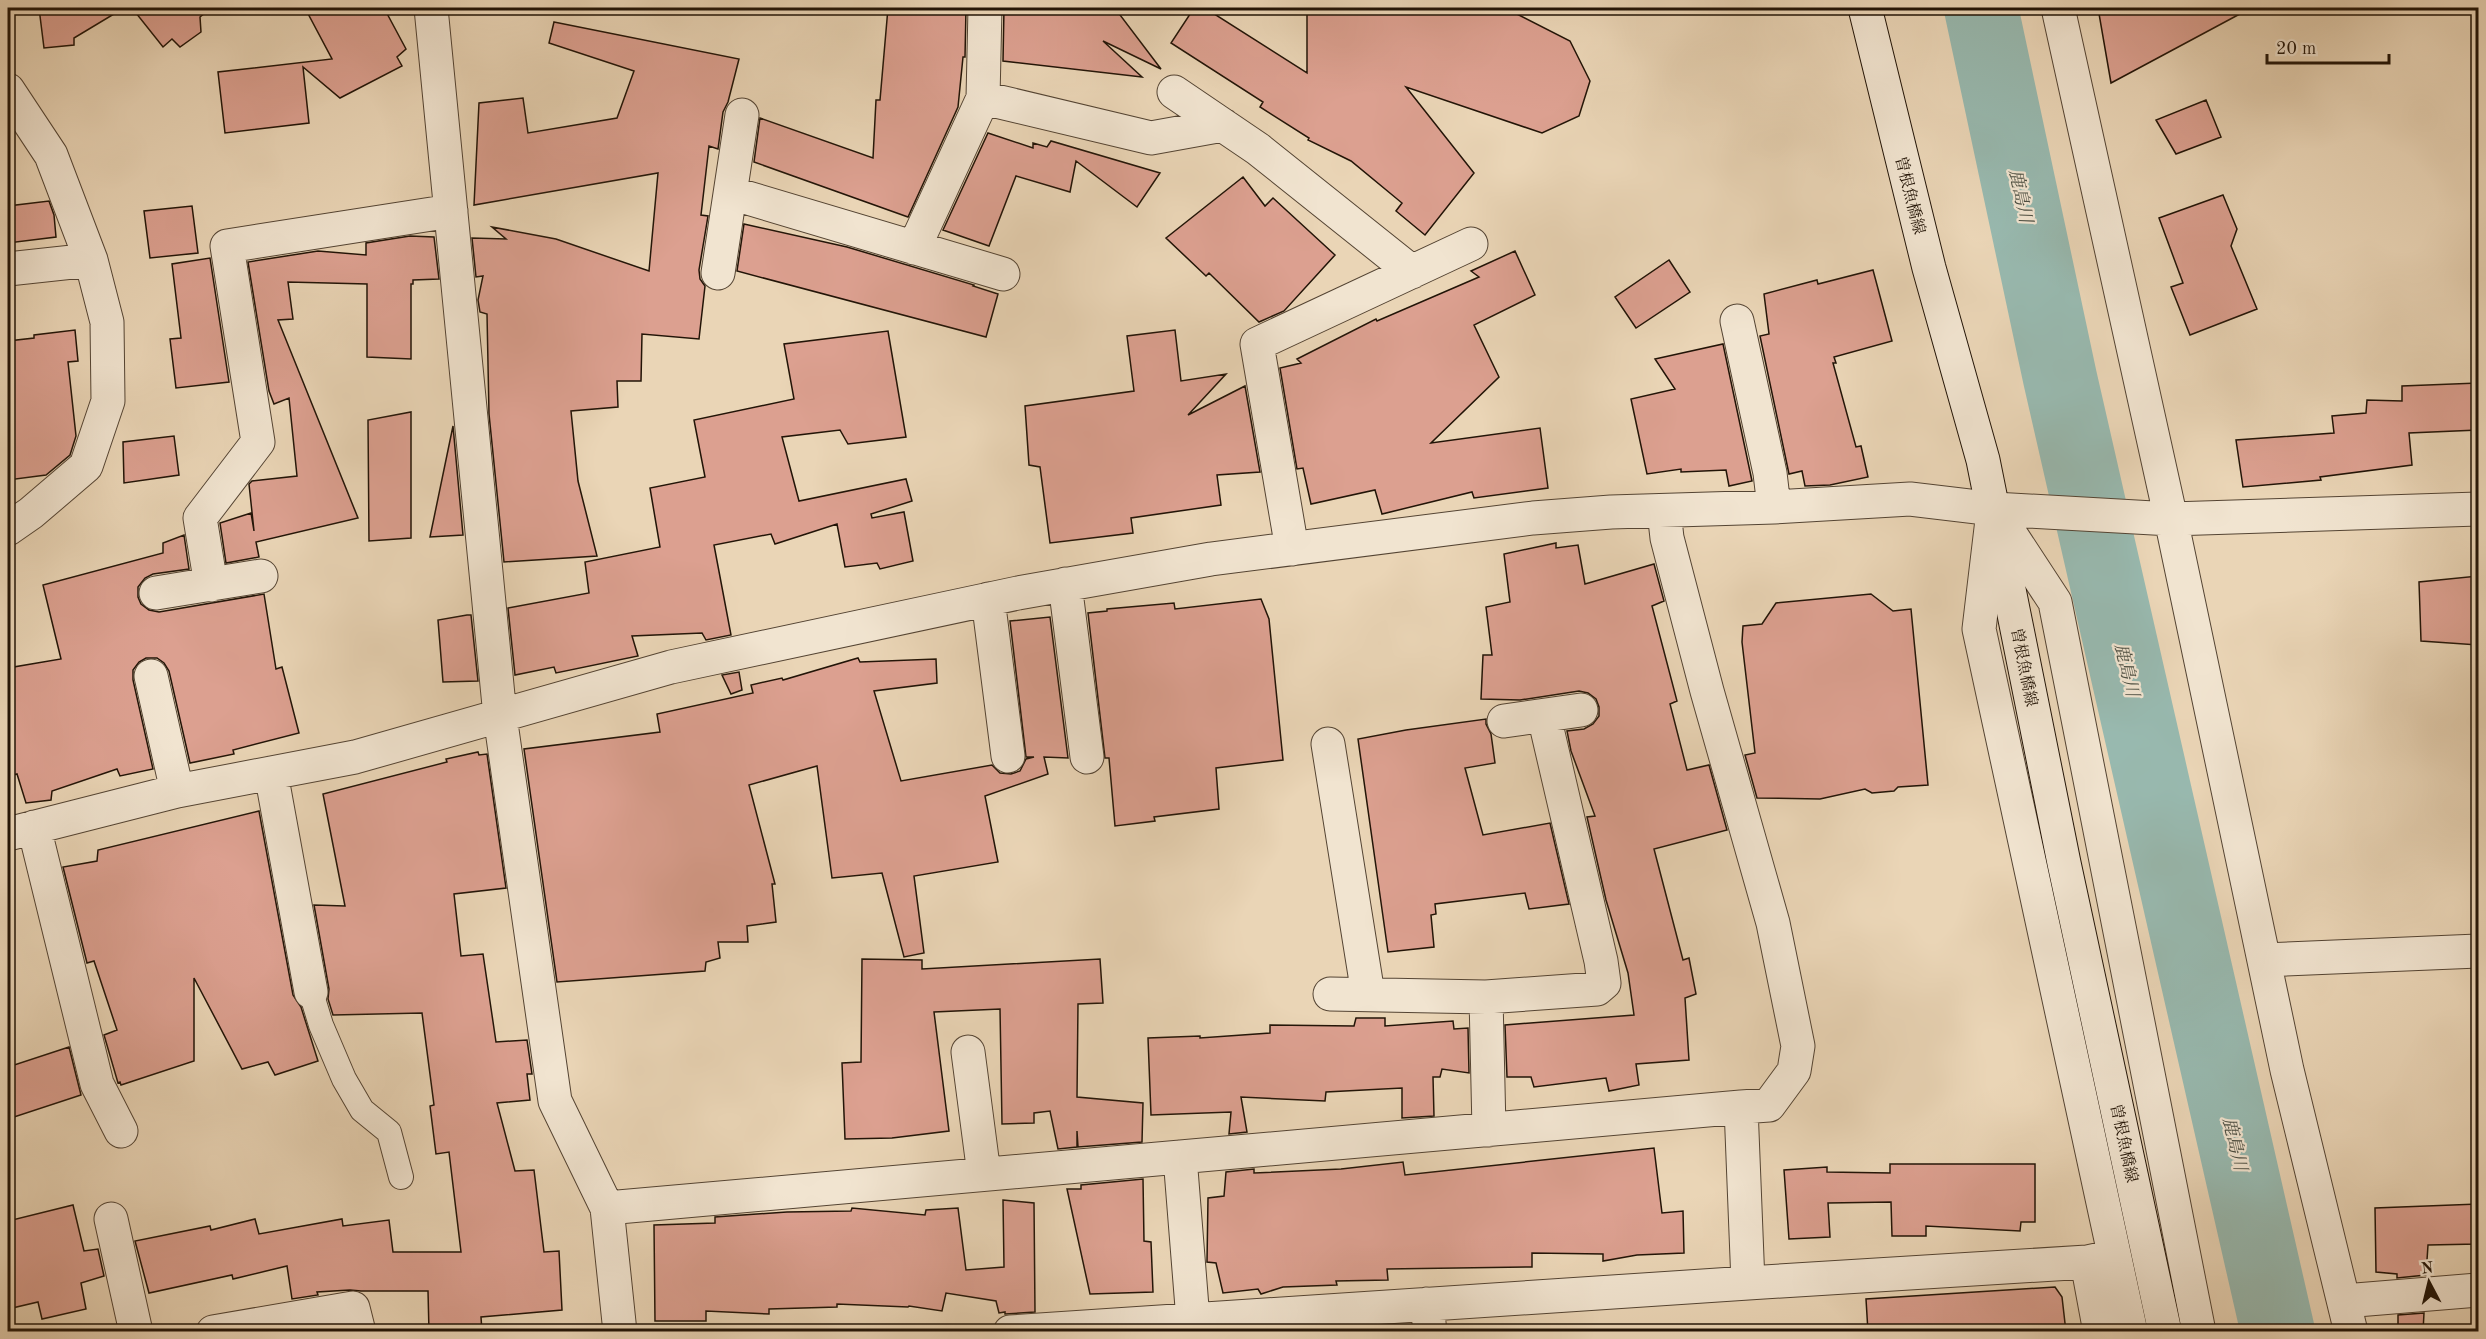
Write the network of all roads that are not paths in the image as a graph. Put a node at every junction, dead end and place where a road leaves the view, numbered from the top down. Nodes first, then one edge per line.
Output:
1 (430, 8) edge
2 (986, 8) edge
3 (1865, 8) edge
4 (2058, 8) edge
5 (8, 90) edge
6 (1174, 92) dead end
7 (983, 98) junction
8 (742, 115) dead end
9 (1223, 125) junction
10 (731, 193) junction
11 (451, 211) junction
12 (1471, 244) dead end
13 (914, 248) junction
14 (91, 260) junction
15 (8, 269) edge
16 (1412, 272) junction
17 (718, 273) dead end
18 (1003, 274) dead end
19 (1737, 321) dead end
20 (1773, 507) junction
21 (1994, 509) junction
22 (2478, 509) edge
23 (1664, 511) junction
24 (2170, 519) junction
25 (8, 529) edge
26 (1292, 549) junction
27 (261, 576) dead end
28 (1065, 584) junction
29 (211, 585) junction
30 (156, 593) dead end
31 (988, 599) junction
32 (151, 676) dead end
33 (1581, 710) dead end
34 (500, 716) junction
35 (1544, 716) junction
36 (1504, 721) dead end
37 (1328, 744) dead end
38 (1008, 756) dead end
39 (1087, 757) dead end
40 (271, 773) junction
41 (177, 791) junction
42 (21, 831) edge
43 (2478, 951) edge
44 (2264, 960) junction
45 (311, 992) joint
46 (1330, 994) dead end
47 (1368, 994) junction
48 (1486, 997) junction
49 (968, 1052) dead end
50 (1741, 1107) junction
51 (1489, 1130) junction
52 (121, 1131) dead end
53 (1180, 1157) junction
54 (984, 1174) junction
55 (401, 1177) dead end
56 (607, 1208) junction
57 (111, 1219) dead end
58 (2101, 1259) junction
59 (1748, 1283) junction
60 (2478, 1290) edge
61 (2348, 1316) edge
62 (1429, 1318) edge
63 (1193, 1320) junction
64 (136, 1332) edge
65 (213, 1332) edge
66 (359, 1332) edge
67 (620, 1332) edge
68 (1010, 1332) edge
69 (2100, 1332) edge
70 (2131, 1332) edge
71 (2165, 1332) edge
72 (2199, 1332) edge

1 - 11 street
2 - 7 street
3 - 21 street, 曽根魚橋線
4 - 24 street
5 - 14 street
6 - 9 street
7 - 9 street
7 - 13 street
8 - 10 street
9 - 16 street
10 - 13 street
10 - 17 street
11 - 29 street
11 - 34 street
12 - 16 street
13 - 18 street
14 - 15 street
14 - 25 street
16 - 26 street
19 - 20 street
20 - 21 street
20 - 23 street
21 - 24 street
21 - 58 street
21 - 71 street, 曽根魚橋線
21 - 72 street
22 - 24 street
23 - 26 street
23 - 50 street
24 - 44 street
26 - 28 street
27 - 29 street
28 - 31 street
28 - 39 street
29 - 30 street
31 - 34 street
31 - 38 street
32 - 41 street
33 - 35 street
34 - 40 street
34 - 56 street
35 - 36 street
35 - 48 street
37 - 47 street
40 - 41 street
40 - 45 street
41 - 42 street
42 - 52 street
43 - 44 street
44 - 61 street
45 - 55 lane
46 - 47 street
47 - 48 street
48 - 51 street
49 - 54 street
50 - 51 street
50 - 59 street
51 - 53 street
53 - 54 street
53 - 63 street
54 - 56 street
56 - 67 street
57 - 64 street
58 - 59 street
58 - 69 street
58 - 70 street
59 - 62 street
60 - 61 street
62 - 63 street
63 - 68 street
65 - 66 street

